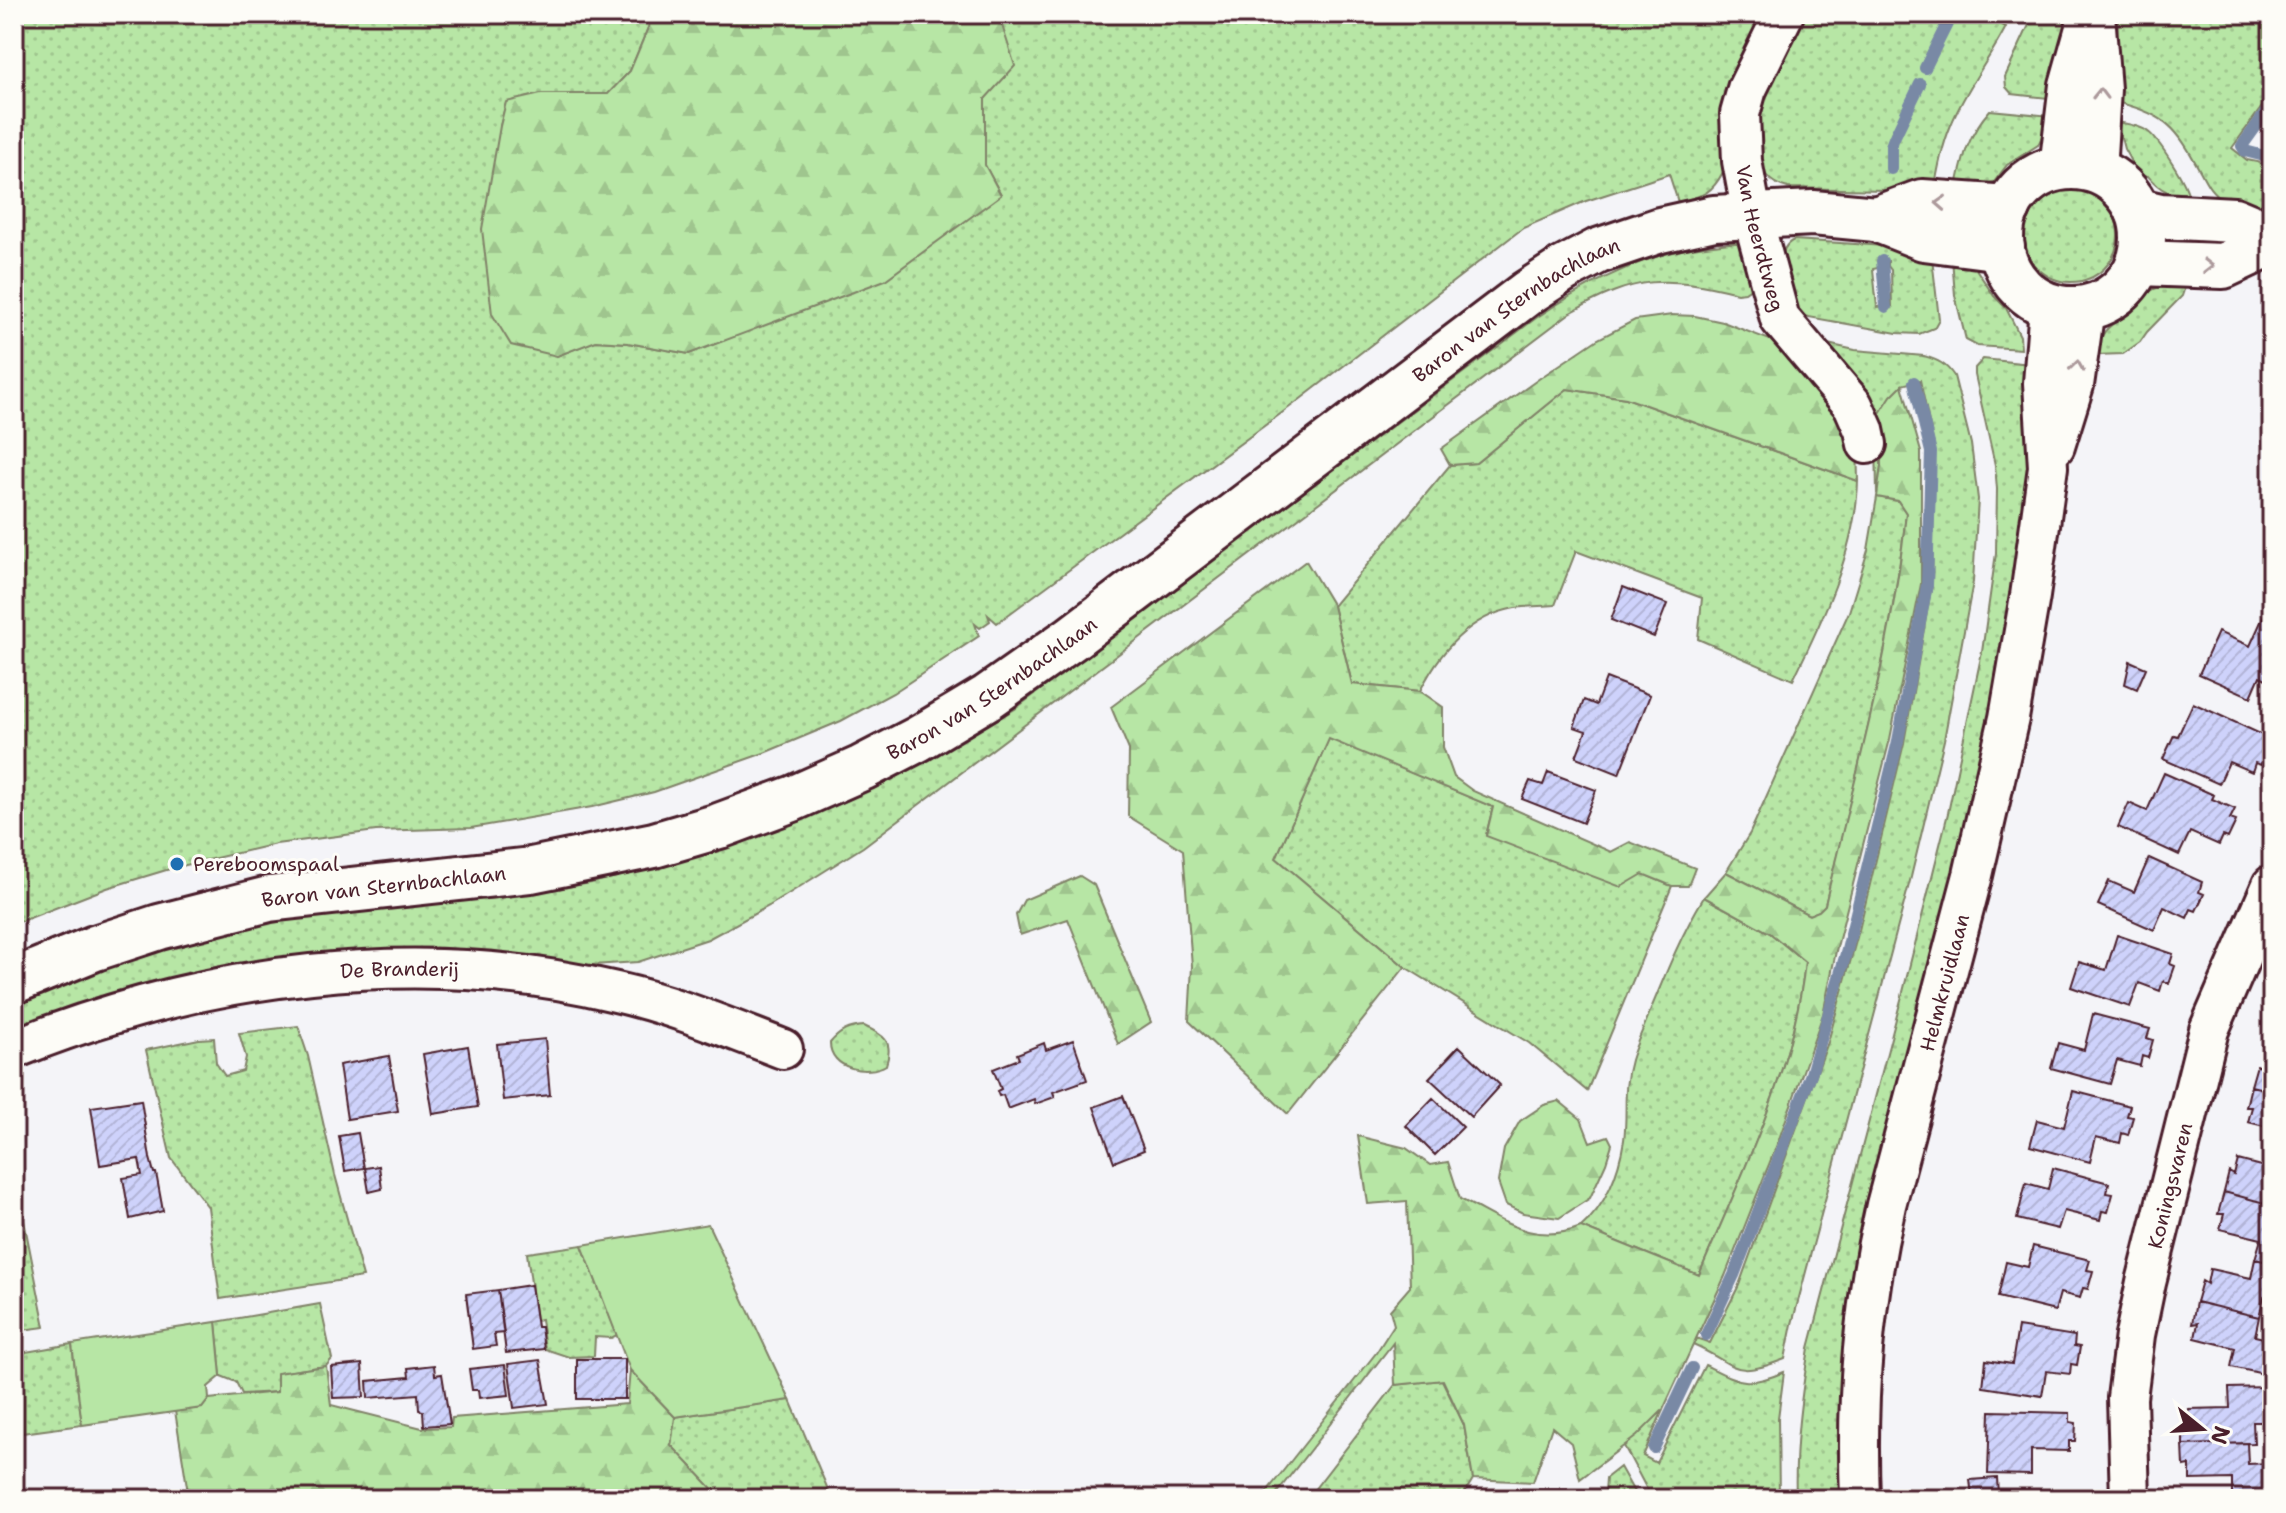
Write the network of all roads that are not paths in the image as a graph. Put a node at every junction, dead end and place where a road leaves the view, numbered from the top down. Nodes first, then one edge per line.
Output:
1 (1784, 14) edge
2 (2092, 14) edge
3 (2078, 170) junction
4 (2138, 211) junction
5 (1752, 215) junction
6 (2005, 228) junction
7 (2272, 236) edge
8 (2272, 243) edge
9 (2139, 263) junction
10 (2067, 307) junction
11 (1867, 444) dead end
12 (2272, 885) edge
13 (14, 981) edge
14 (14, 1049) edge
15 (783, 1049) dead end
16 (1860, 1499) edge
17 (2130, 1499) edge

1 - 5 street, Van Heerdtweg
2 - 3 street
3 - 4 main road
3 - 6 main road
4 - 7 main road
4 - 9 main road
5 - 6 main road, Baron van Sternbachlaan
5 - 11 street, Van Heerdtweg
5 - 13 main road, Baron van Sternbachlaan
6 - 10 main road
9 -> 8 main road
9 - 10 main road
10 - 16 street, Helmkruidlaan
12 - 17 street, Koningsvaren
14 - 15 street, De Branderij

